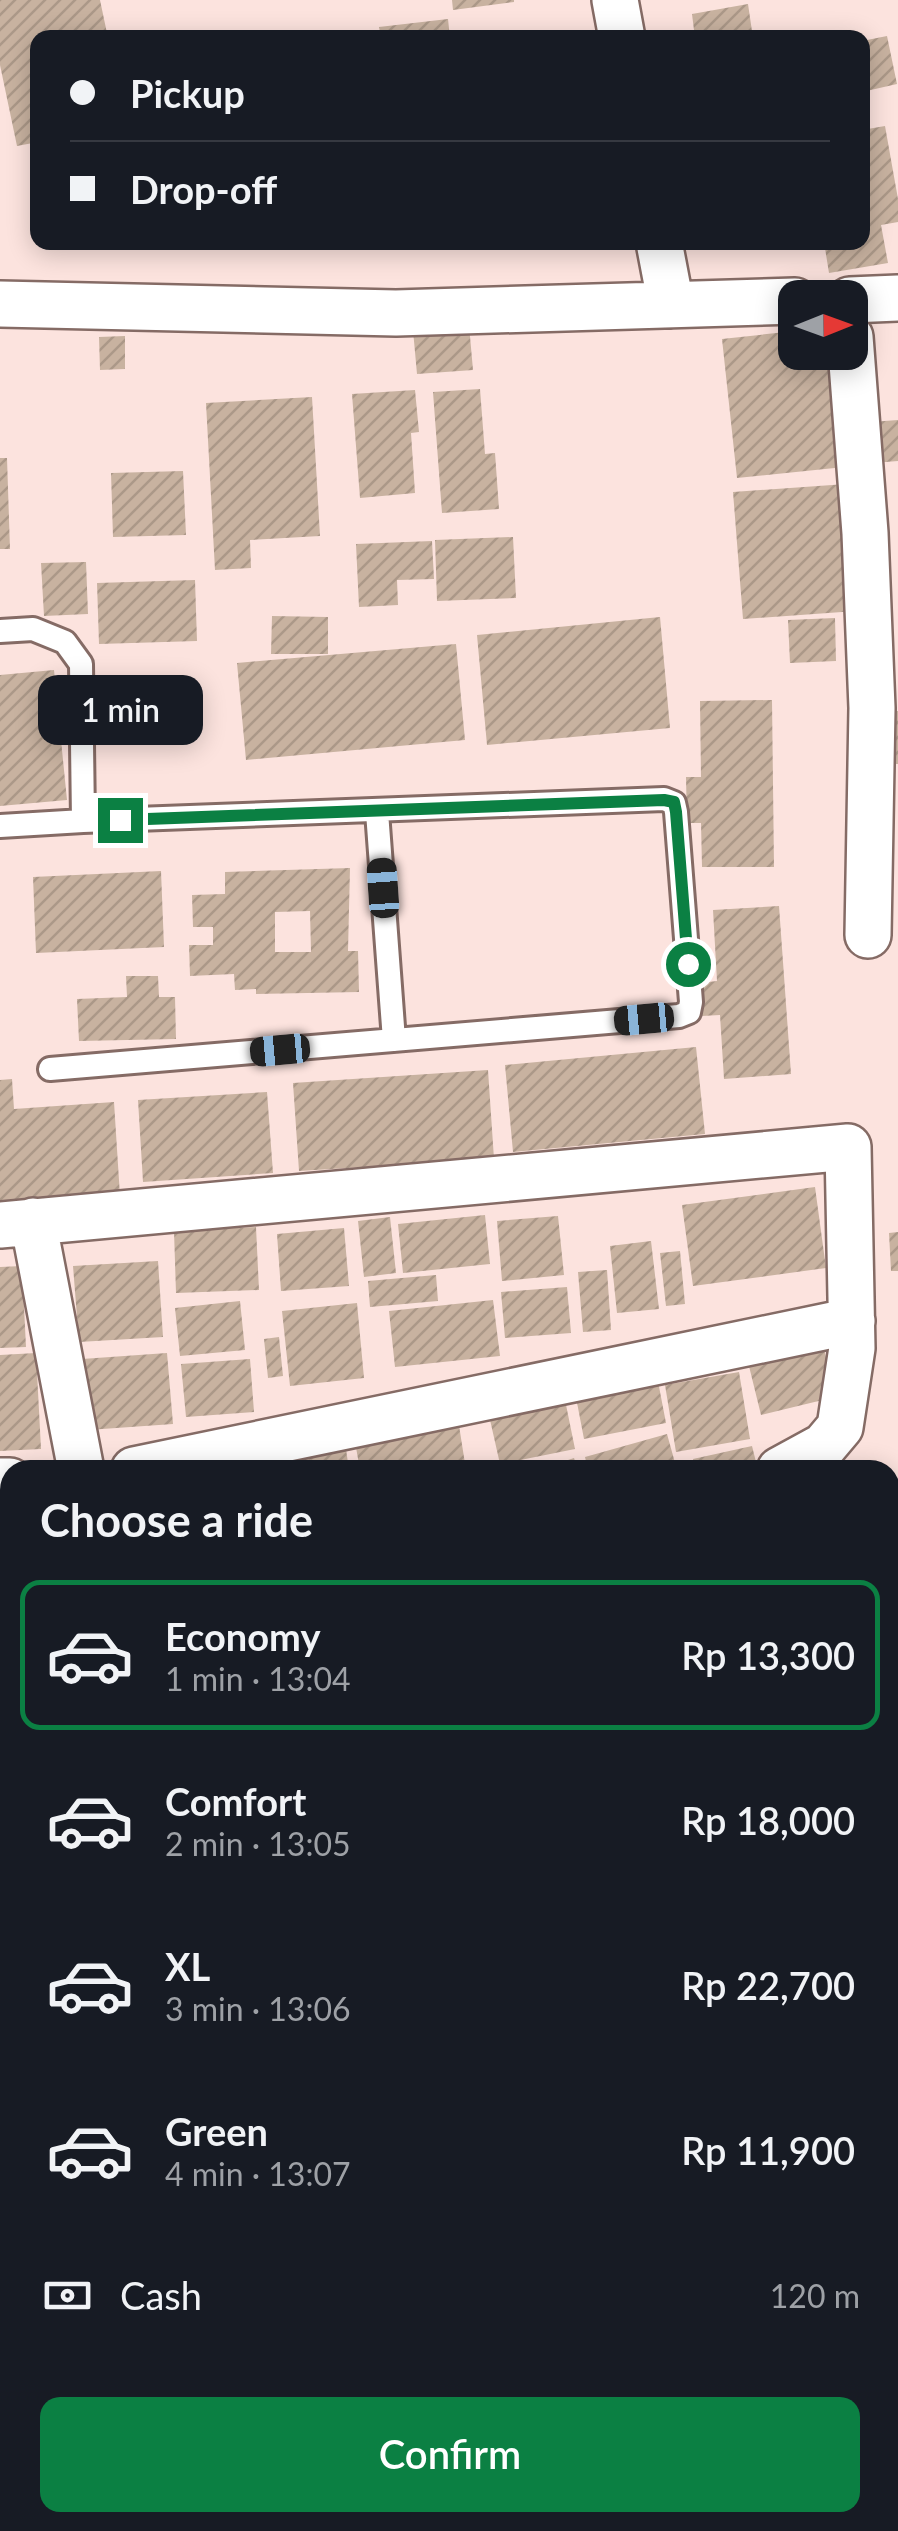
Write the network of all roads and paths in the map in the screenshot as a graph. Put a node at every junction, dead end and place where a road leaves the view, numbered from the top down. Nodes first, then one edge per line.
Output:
1 (615, 0) edge
2 (621, 30) edge
3 (661, 250) edge
4 (898, 298) edge
5 (868, 299) edge
6 (778, 302) edge
7 (0, 304) edge
8 (671, 305) junction
9 (852, 370) edge
10 (0, 631) edge
11 (377, 812) junction
12 (84, 821) junction
13 (0, 826) edge
14 (868, 936) dead end
15 (394, 1040) junction
16 (50, 1070) dead end
17 (16, 1223) edge
18 (852, 1321) junction
19 (78, 1460) edge
20 (182, 1460) edge
21 (798, 1460) edge

1 - 2 street
3 - 8 street
4 - 5 street
6 - 8 street
7 - 8 street
9 - 14 street
10 - 12 lane
11 - 12 lane
11 - 15 lane
11 - 15 lane
12 - 13 lane
15 - 16 lane
17 - 18 street
17 - 19 street
18 - 20 street
18 - 21 street

